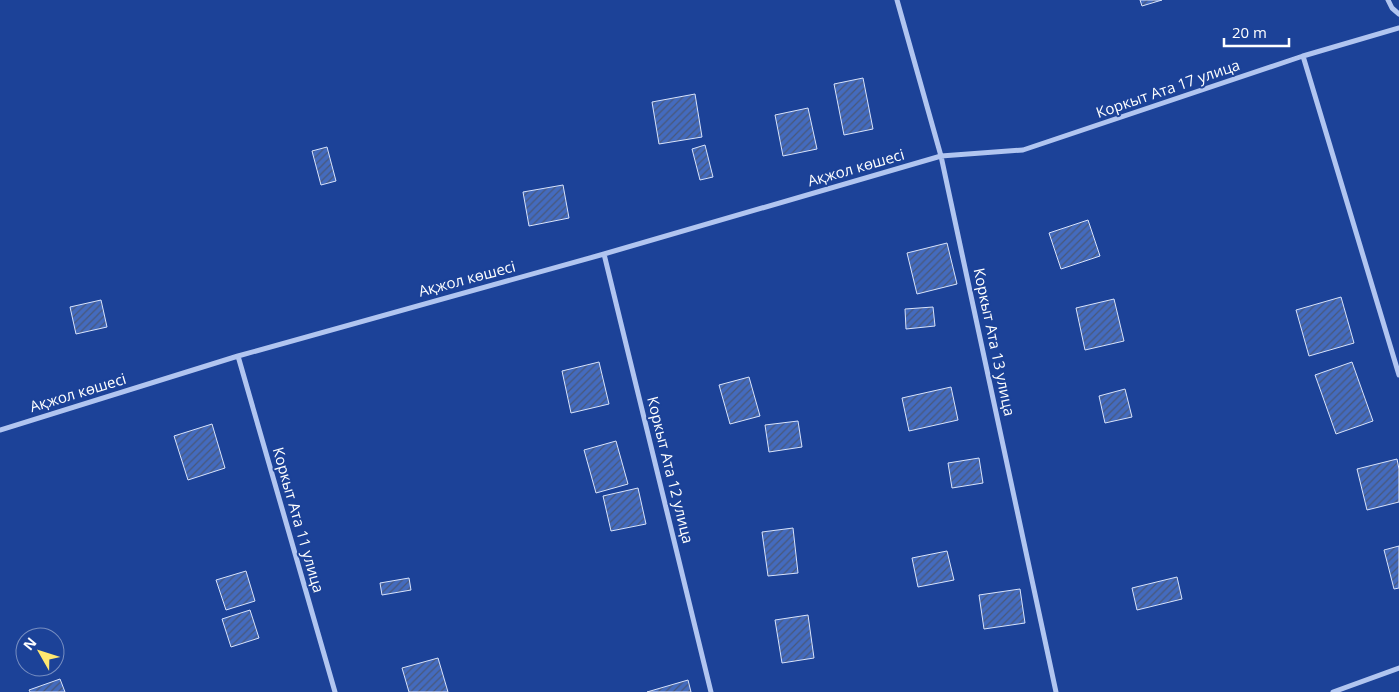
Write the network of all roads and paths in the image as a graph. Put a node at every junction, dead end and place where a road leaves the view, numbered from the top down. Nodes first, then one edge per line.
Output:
1 (897, 0) edge
2 (1388, 0) edge
3 (1399, 14) edge
4 (1399, 28) edge
5 (1303, 56) junction
6 (941, 156) junction
7 (604, 254) junction
8 (238, 356) junction
9 (1399, 374) edge
10 (0, 430) edge
11 (1399, 668) edge
12 (335, 692) edge
13 (712, 692) edge
14 (1056, 692) edge
15 (1332, 692) edge

1 - 6 street, Коркыт Ата 13 улица
2 - 3 street
4 - 5 street, Коркыт Ата 17 улица
5 - 6 street, Коркыт Ата 17 улица
5 - 9 street
6 - 7 street, Ақжол көшесі
6 - 14 street, Коркыт Ата 13 улица
7 - 8 street, Ақжол көшесі
7 - 13 street, Коркыт Ата 12 улица
8 - 10 street, Ақжол көшесі
8 - 12 street, Коркыт Ата 11 улица
11 - 15 street

